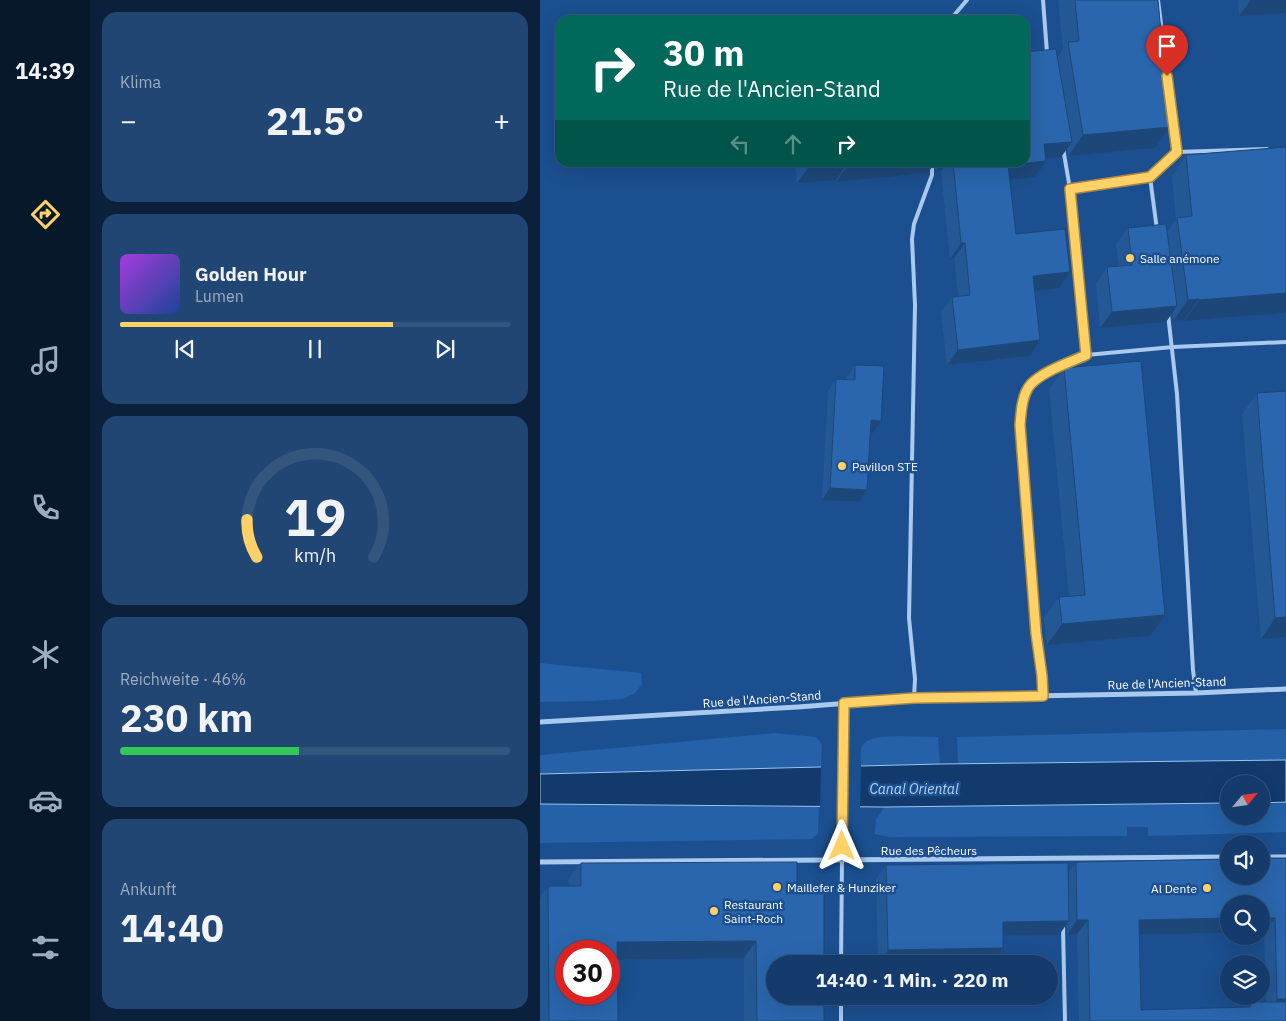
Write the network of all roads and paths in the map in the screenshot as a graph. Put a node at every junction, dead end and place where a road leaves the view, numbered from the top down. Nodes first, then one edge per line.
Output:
1 (967, 0) edge
2 (1043, 0) edge
3 (1158, 0) edge
4 (954, 15) edge
5 (1048, 60) edge
6 (1062, 143) edge
7 (1276, 148) edge
8 (1177, 152) junction
9 (932, 167) edge
10 (1150, 177) junction
11 (1070, 189) junction
12 (1158, 234) edge
13 (1168, 309) edge
14 (1286, 342) edge
15 (1173, 347) junction
16 (1086, 355) junction
17 (1286, 689) edge
18 (1196, 693) junction
19 (1043, 696) junction
20 (914, 698) junction
21 (844, 703) junction
22 (540, 722) edge
23 (1270, 857) edge
24 (1286, 857) edge
25 (1220, 858) edge
26 (1061, 859) junction
27 (842, 860) junction
28 (540, 862) edge
29 (1061, 868) edge
30 (1062, 916) edge
31 (841, 955) edge
32 (841, 1005) edge
33 (841, 1021) edge
34 (1065, 1021) edge

1 - 4 lane
2 - 5 lane
3 - 8 lane
6 - 11 lane
7 - 8 lane
8 - 10 lane
9 - 20 lane
10 - 11 lane
10 - 12 lane
11 - 16 lane
13 - 15 lane
14 - 15 lane
15 - 16 lane
15 - 18 lane
16 - 19 lane
17 - 18 street, Rue de l'Ancien-Stand
18 - 19 street, Rue de l'Ancien-Stand
19 - 20 street, Rue de l'Ancien-Stand
20 - 21 street, Rue de l'Ancien-Stand
21 - 22 street, Rue de l'Ancien-Stand
21 - 27 street
23 - 24 street
25 - 26 street, Rue des Pêcheurs
26 - 27 street, Rue des Pêcheurs
26 - 29 lane
27 - 28 street, Rue des Pêcheurs
27 - 31 lane
30 - 34 lane
32 - 33 lane

